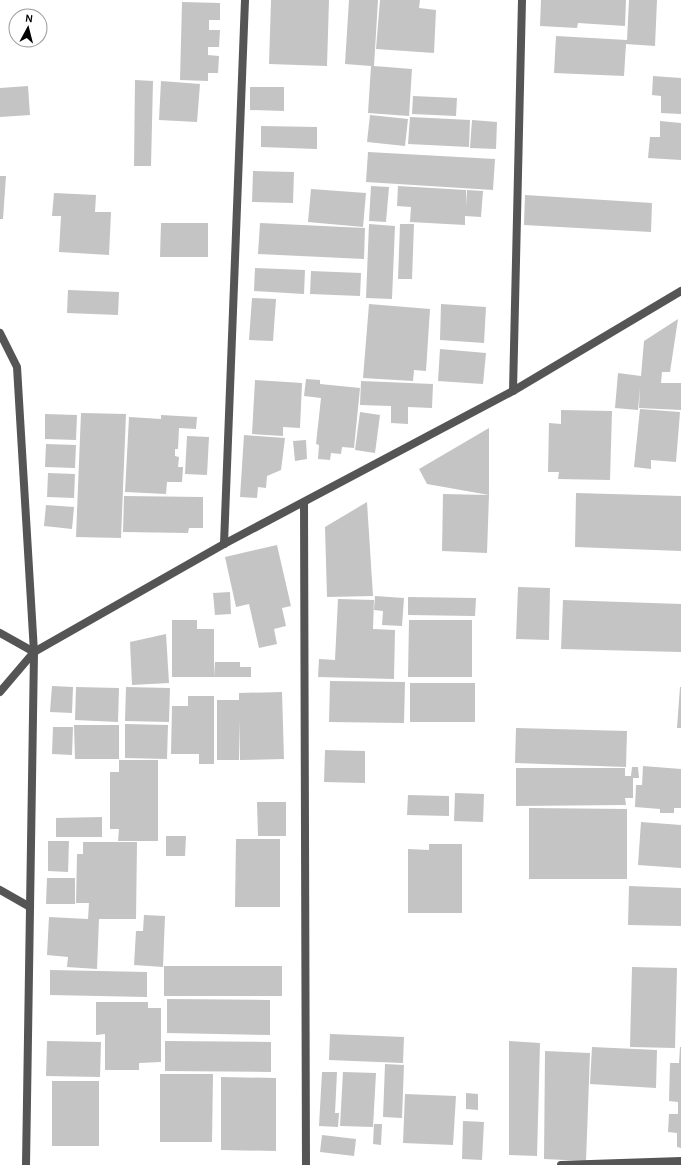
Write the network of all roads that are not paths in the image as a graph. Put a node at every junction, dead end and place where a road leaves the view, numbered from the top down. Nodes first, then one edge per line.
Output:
1 (245, 0) edge
2 (522, 0) edge
3 (681, 291) edge
4 (0, 333) edge
5 (512, 391) junction
6 (304, 503) junction
7 (224, 544) junction
8 (0, 633) edge
9 (34, 652) junction
10 (0, 692) edge
11 (0, 890) edge
12 (30, 907) junction
13 (681, 1161) edge
14 (26, 1165) edge
15 (306, 1165) edge
16 (561, 1165) edge

1 - 7 street
2 - 5 street
3 - 5 street
4 - 9 street
5 - 6 street
6 - 7 street
6 - 15 street
7 - 9 street
8 - 9 street
9 - 10 street
9 - 12 street
11 - 12 street
12 - 14 street
13 - 16 street

